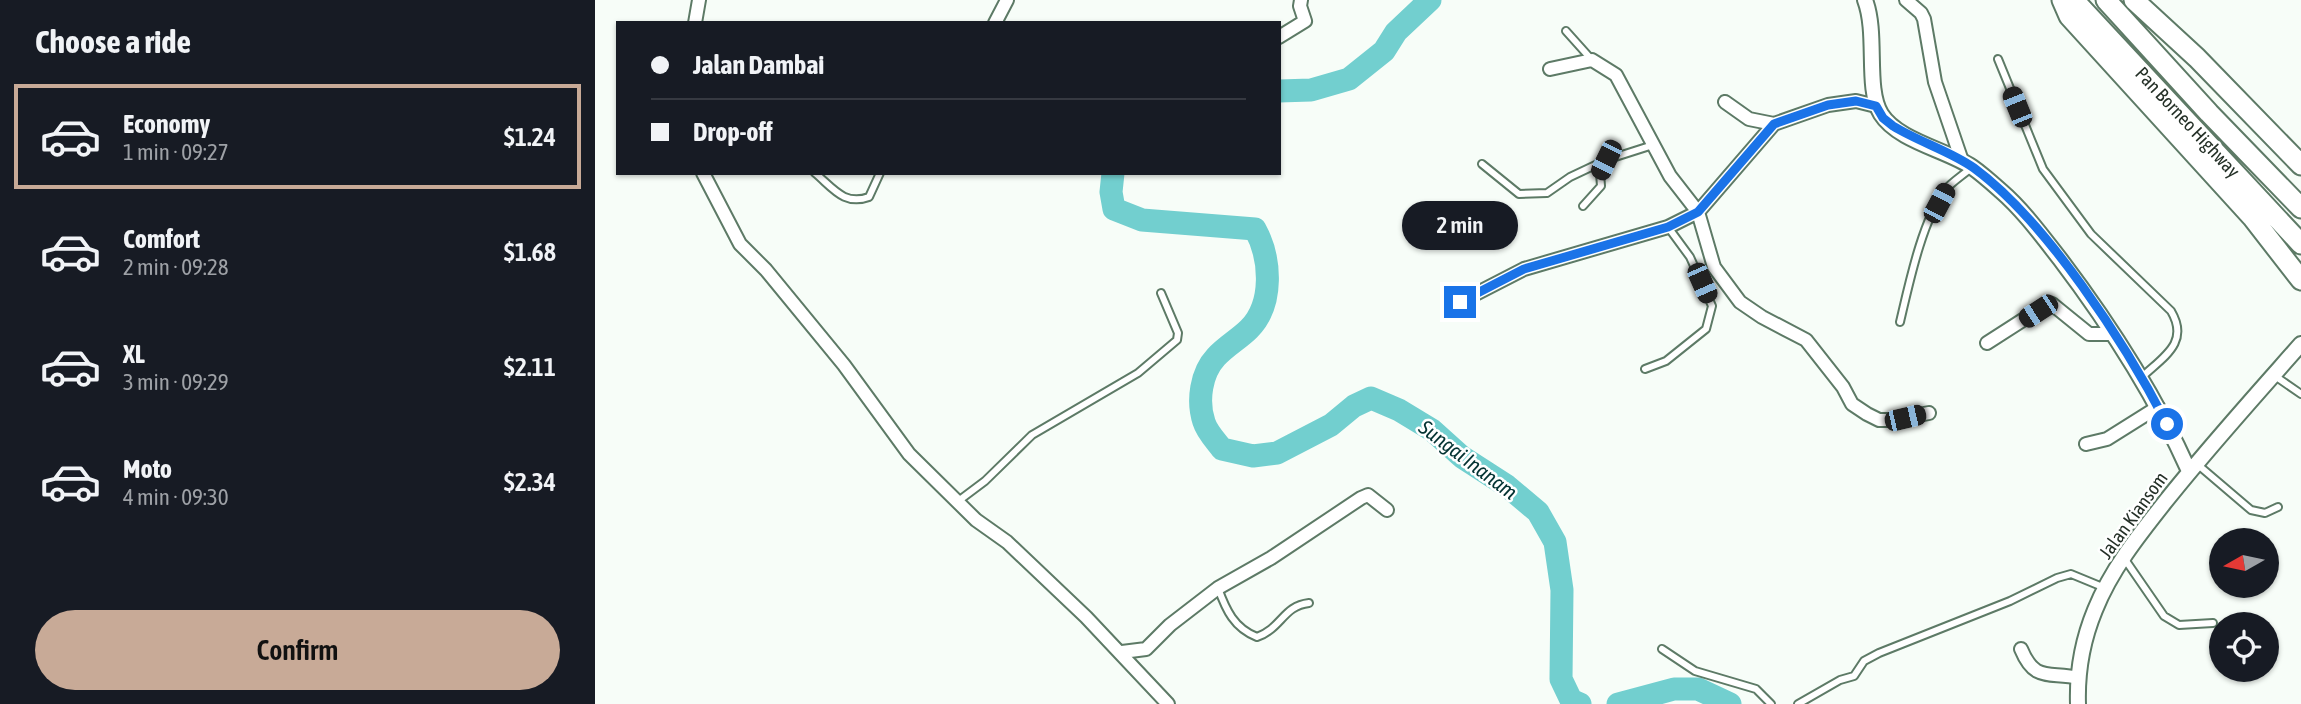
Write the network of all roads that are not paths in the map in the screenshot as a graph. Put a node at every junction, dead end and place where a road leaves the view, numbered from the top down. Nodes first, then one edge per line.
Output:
1 (699, 0) edge
2 (1007, 0) edge
3 (1301, 0) edge
4 (1865, 0) edge
5 (1906, 0) edge
6 (2062, 0) edge
7 (2074, 0) edge
8 (2106, 0) edge
9 (2134, 0) edge
10 (695, 21) edge
11 (996, 21) edge
12 (1566, 31) dead end
13 (1281, 36) edge
14 (1998, 59) dead end
15 (1592, 60) junction
16 (1550, 69) dead end
17 (1725, 102) dead end
18 (1876, 106) junction
19 (1774, 124) junction
20 (1653, 145) junction
21 (1606, 160) junction
22 (1482, 164) dead end
23 (1967, 164) junction
24 (2301, 165) edge
25 (704, 175) edge
26 (817, 175) edge
27 (879, 175) edge
28 (1583, 206) dead end
29 (2301, 208) edge
30 (1698, 212) junction
31 (1668, 227) junction
32 (2301, 244) edge
33 (2300, 280) edge
34 (1161, 293) dead end
35 (1460, 302) dead end
36 (1900, 322) dead end
37 (2113, 334) junction
38 (1987, 343) dead end
39 (2301, 344) edge
40 (1646, 369) dead end
41 (2273, 375) junction
42 (2141, 378) junction
43 (2301, 394) edge
44 (2158, 407) junction
45 (1929, 413) dead end
46 (2086, 444) dead end
47 (2192, 467) junction
48 (957, 502) junction
49 (2278, 507) dead end
50 (1387, 510) dead end
51 (2123, 557) junction
52 (1218, 588) junction
53 (2105, 588) junction
54 (1309, 603) dead end
55 (2209, 623) edge
56 (1662, 649) dead end
57 (2021, 649) dead end
58 (1122, 652) junction
59 (2079, 678) junction
60 (1168, 704) edge
61 (1770, 704) edge
62 (1798, 704) edge
63 (2078, 704) edge

1 - 10 street
2 - 11 street
3 - 13 street
4 - 18 street
5 - 23 street
6 - 33 highway
7 - 32 highway, Pan Borneo Highway
8 - 29 highway, Pan Borneo Highway
9 - 24 highway
12 - 15 lane
14 - 42 lane
15 - 16 street
15 - 20 street
17 - 19 street
18 - 19 street
18 - 23 street
19 - 30 street
20 - 21 lane
20 - 30 street
21 - 22 lane
21 - 28 lane
23 - 36 lane
23 - 37 street
25 - 48 street
26 - 27 lane
30 - 31 street
30 - 45 street
31 - 35 street
31 - 40 lane
34 - 48 lane
37 - 38 street
37 - 42 street
39 - 41 street, Jalan Kiansom
41 - 43 lane
41 - 47 street, Jalan Kiansom
42 - 44 street
44 - 46 street
44 - 47 street
47 - 49 lane
47 - 51 street, Jalan Kiansom
48 - 58 street
50 - 52 street
51 - 53 street, Jalan Kiansom
51 - 55 lane
52 - 54 lane
52 - 58 street
53 - 59 street, Jalan Kiansom
53 - 62 lane
56 - 61 lane
57 - 59 street
58 - 60 street
59 - 63 street, Jalan Kiansom

